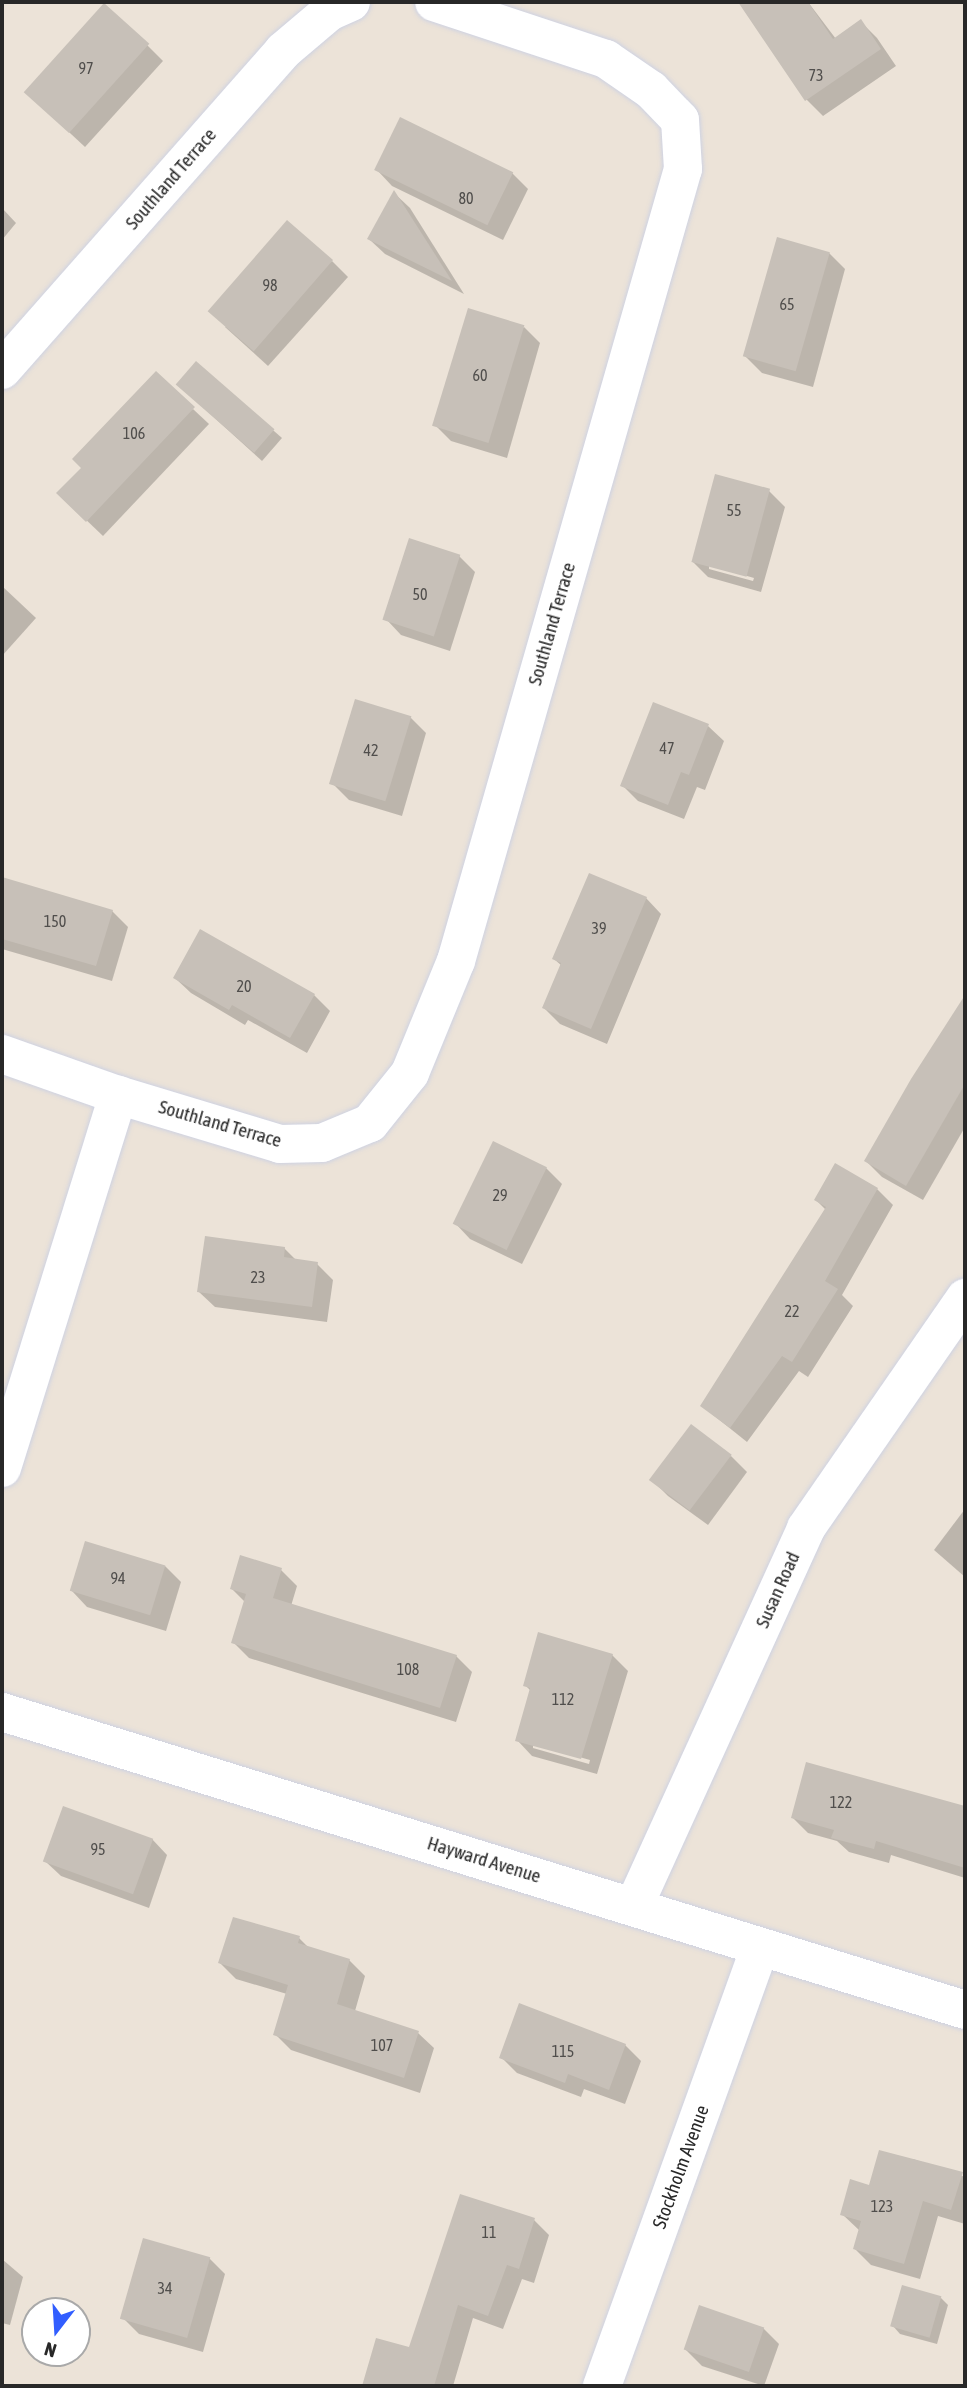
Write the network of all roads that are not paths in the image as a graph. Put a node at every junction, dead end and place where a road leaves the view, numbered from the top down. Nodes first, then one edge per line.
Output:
1 (351, 2) edge
2 (434, 2) edge
3 (2, 370) edge
4 (2, 1054) edge
5 (118, 1095) junction
6 (965, 1298) edge
7 (2, 1468) edge
8 (2, 1712) edge
9 (634, 1906) junction
10 (760, 1948) junction
11 (965, 2010) edge
12 (602, 2386) edge

1 - 3 street, Southland Terrace
2 - 5 street, Southland Terrace
4 - 5 street, Southland Terrace
5 - 7 street
6 - 9 street, Susan Road
8 - 9 street, Hayward Avenue
9 - 10 street, Hayward Avenue
10 - 11 street, Hayward Avenue
10 - 12 street, Stockholm Avenue

